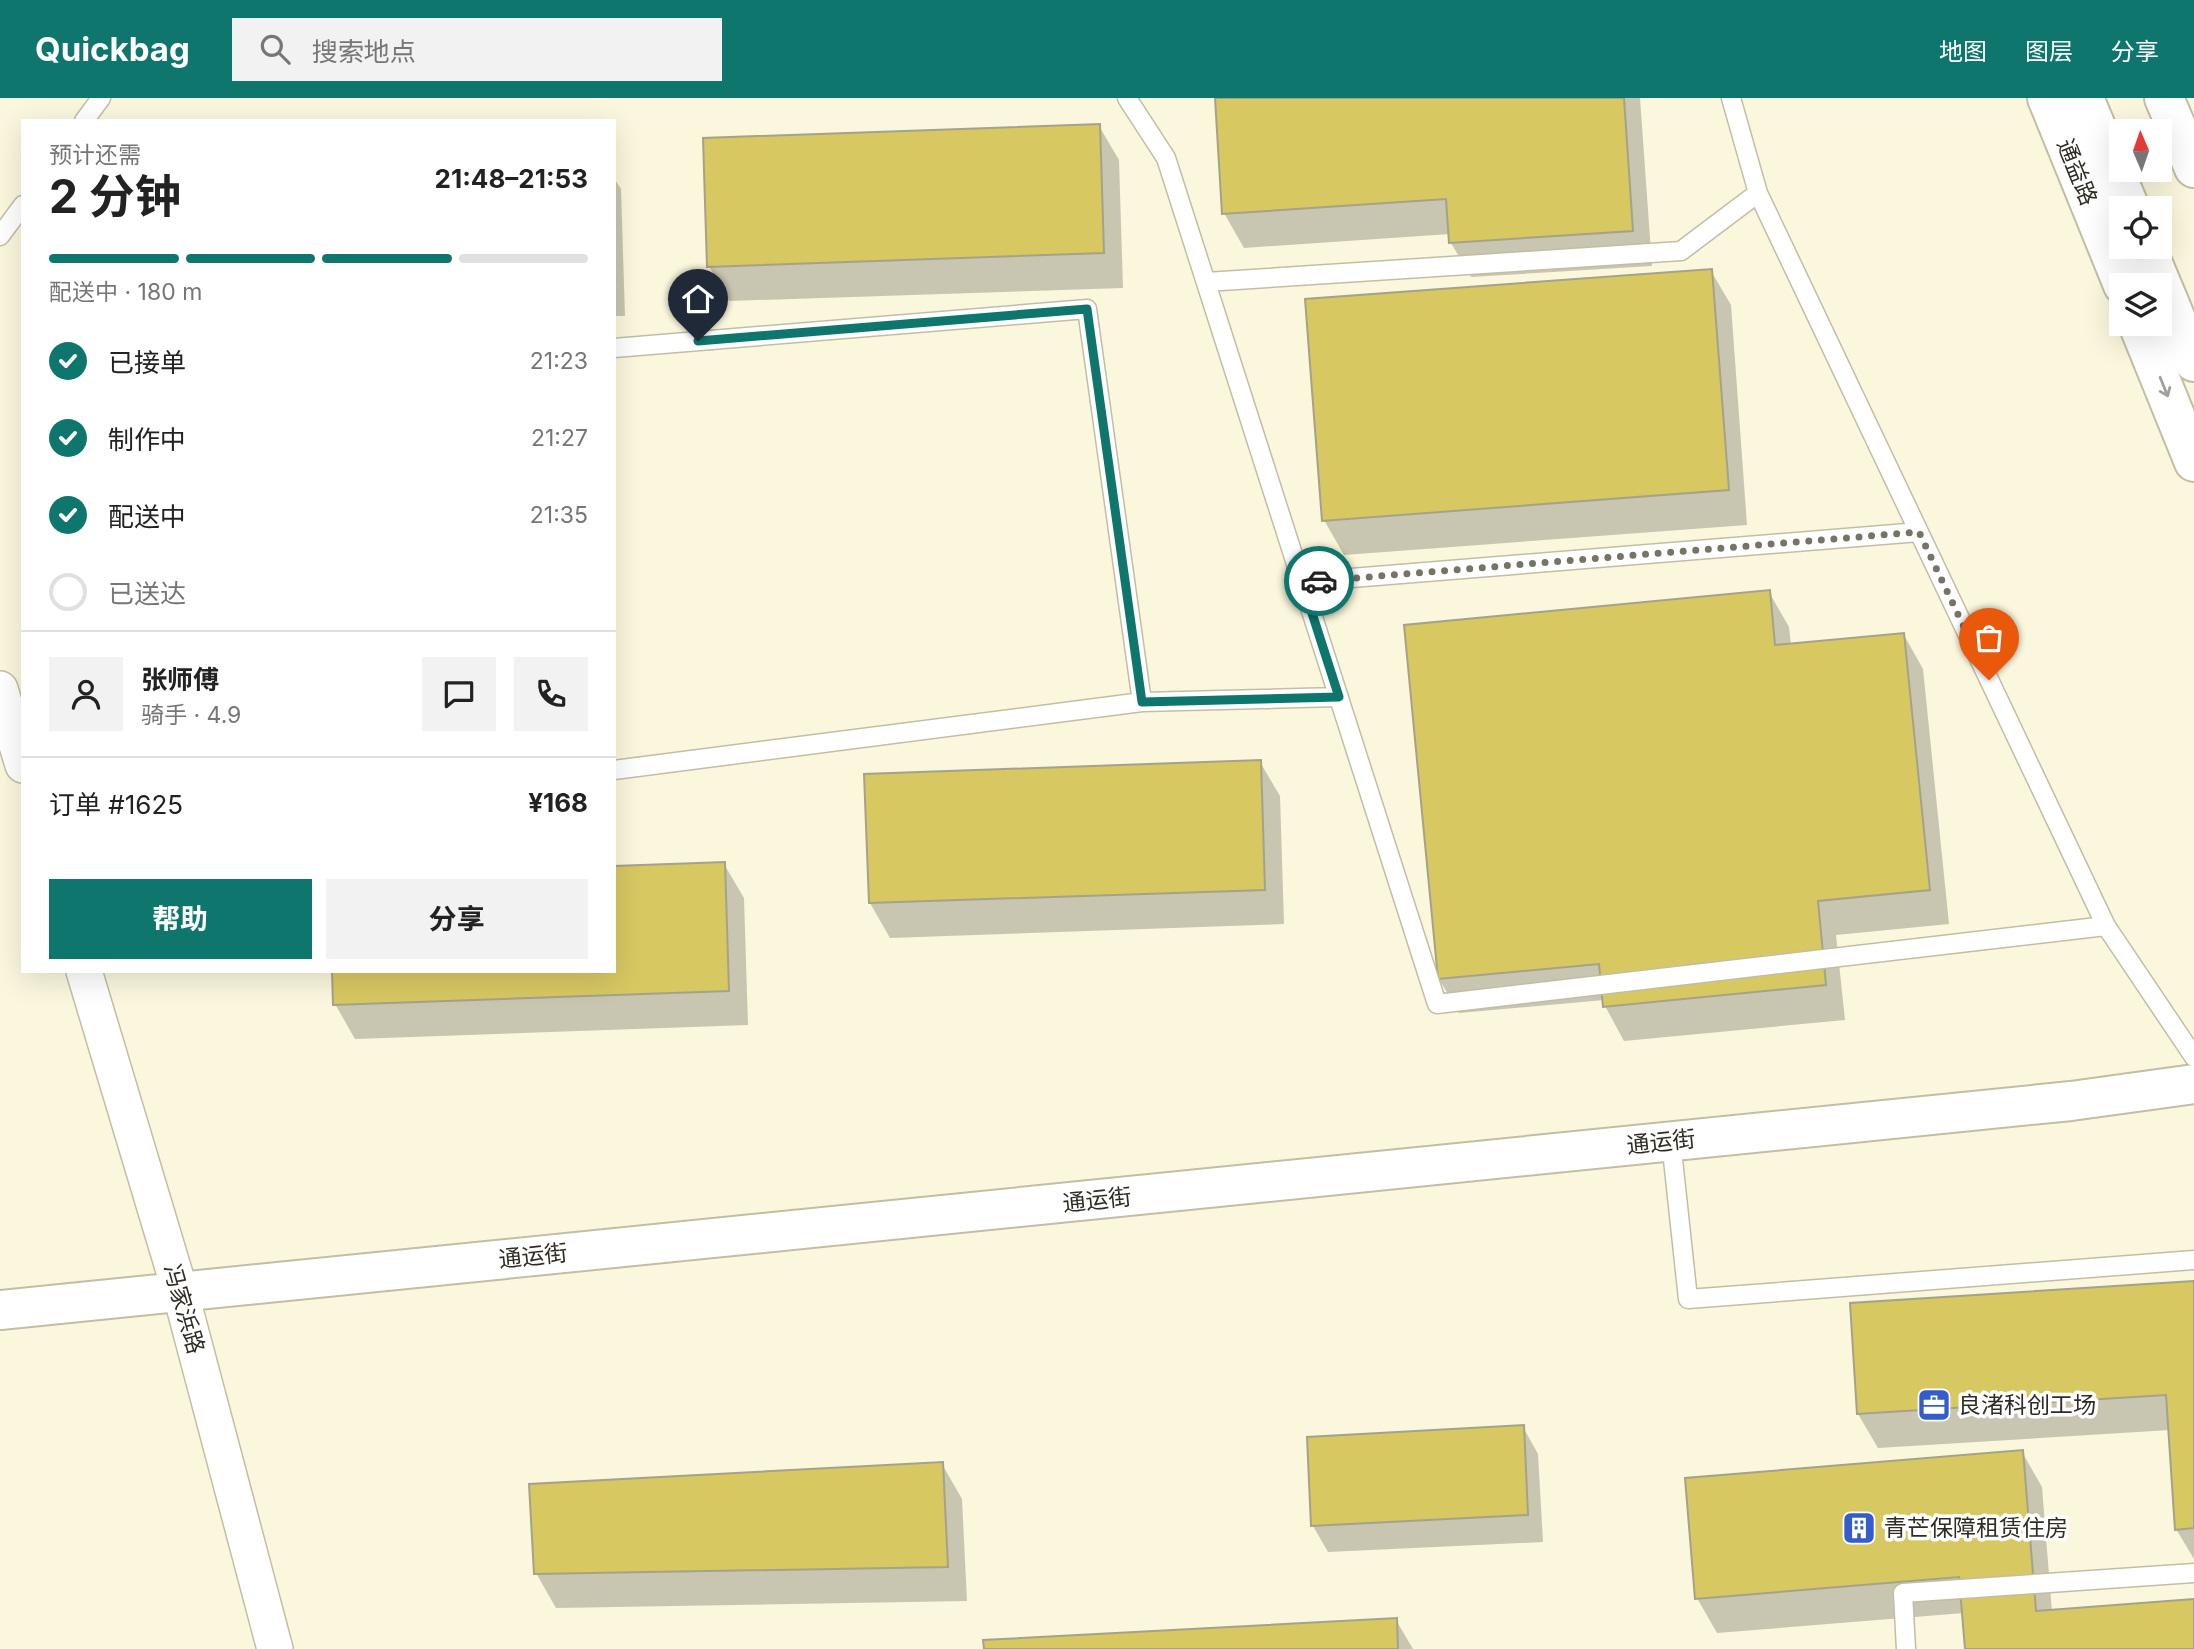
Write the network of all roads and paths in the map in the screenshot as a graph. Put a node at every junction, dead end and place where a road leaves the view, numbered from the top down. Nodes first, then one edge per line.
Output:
1 (101, 98) edge
2 (1127, 98) edge
3 (1731, 98) edge
4 (2047, 98) edge
5 (2084, 98) edge
6 (2164, 98) edge
7 (85, 119) edge
8 (2194, 168) edge
9 (1758, 193) junction
10 (2125, 196) edge
11 (21, 208) edge
12 (0, 236) edge
13 (2151, 259) edge
14 (2118, 273) edge
15 (1206, 282) junction
16 (2143, 336) edge
17 (616, 348) edge
18 (2194, 362) edge
19 (2194, 463) edge
20 (1919, 532) junction
21 (1302, 582) junction
22 (0, 689) edge
23 (1339, 697) junction
24 (1142, 702) junction
25 (21, 758) edge
26 (616, 770) edge
27 (2106, 926) junction
28 (85, 973) edge
29 (2194, 1057) edge
30 (2194, 1084) edge
31 (1671, 1141) junction
32 (2194, 1260) edge
33 (180, 1291) junction
34 (0, 1310) edge
35 (2194, 1573) edge
36 (275, 1649) edge
37 (1906, 1649) edge

1 - 7 lane
2 - 15 lane
3 - 9 lane
4 - 14 main road, 通益路
5 - 10 main road
6 - 8 main road
9 - 15 lane
9 - 20 lane
11 - 12 lane
13 - 18 main road
15 - 21 lane
16 -> 19 main road
17 - 24 lane
20 - 21 lane
20 - 27 lane
21 - 23 lane
22 - 25 street
23 - 24 lane
23 - 27 lane
24 - 26 lane
27 - 29 lane
28 - 33 street, 冯家浜路
30 - 31 main road, 通运街
31 - 32 lane
31 - 33 main road, 通运街
33 - 34 main road, 通运街
33 - 36 street, 冯家浜路
35 - 37 lane

